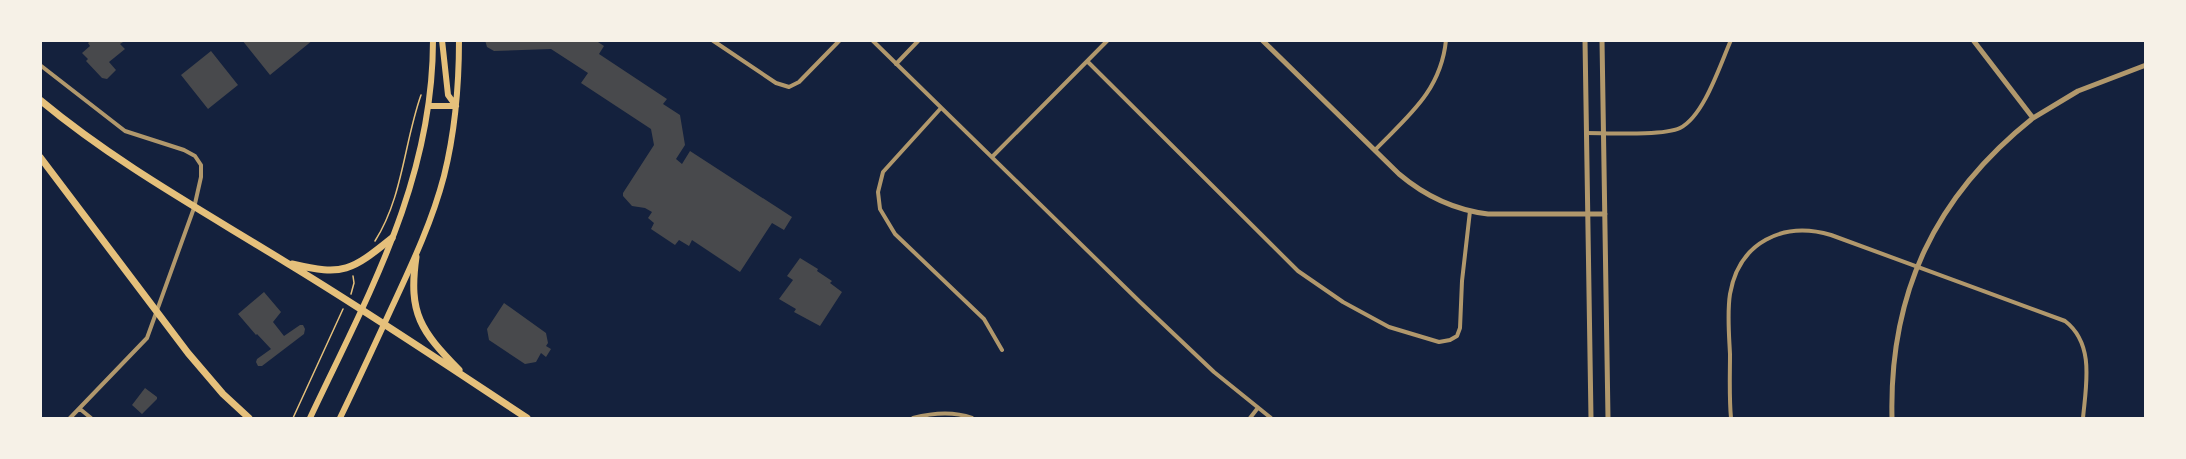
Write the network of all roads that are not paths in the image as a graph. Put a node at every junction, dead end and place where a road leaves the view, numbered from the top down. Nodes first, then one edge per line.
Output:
1 (433, 40) edge
2 (442, 40) edge
3 (459, 40) edge
4 (712, 40) edge
5 (840, 40) edge
6 (872, 40) edge
7 (919, 40) edge
8 (1108, 40) edge
9 (1446, 40) edge
10 (1585, 40) edge
11 (1602, 40) edge
12 (1731, 40) edge
13 (1973, 40) edge
14 (1265, 42) edge
15 (1088, 62) junction
16 (896, 64) junction
17 (40, 65) edge
18 (2145, 65) edge
19 (40, 100) edge
20 (429, 106) junction
21 (456, 106) junction
22 (941, 108) junction
23 (2033, 118) junction
24 (1586, 133) junction
25 (1604, 133) junction
26 (1375, 150) junction
27 (40, 157) edge
28 (992, 157) junction
29 (194, 208) junction
30 (1470, 211) junction
31 (1587, 214) junction
32 (1605, 214) junction
33 (392, 238) junction
34 (416, 257) junction
35 (287, 263) junction
36 (1917, 266) junction
37 (361, 310) junction
38 (157, 312) junction
39 (384, 325) junction
40 (1002, 350) dead end
41 (470, 381) junction
42 (80, 409) junction
43 (1257, 409) junction
44 (70, 418) edge
45 (91, 418) edge
46 (249, 418) edge
47 (310, 418) edge
48 (340, 418) edge
49 (527, 418) edge
50 (913, 418) edge
51 (972, 418) edge
52 (1250, 418) edge
53 (1271, 418) edge
54 (1591, 418) edge
55 (1608, 418) edge
56 (1731, 418) edge
57 (1892, 418) edge
58 (2083, 418) edge

1 - 20 main road
2 - 21 main road
3 - 21 main road
4 - 5 street
6 - 16 street
7 - 16 street
8 - 15 street
9 - 26 street
10 - 24 street
11 - 25 street
12 - 25 street
13 - 23 street
14 - 26 street
15 - 28 street
15 - 30 street
16 - 22 street
17 - 29 street
18 - 23 street
19 - 29 main road
20 - 21 main road
20 - 33 main road
21 - 34 main road
22 - 28 street
22 - 40 street
23 - 36 street
24 - 25 street
24 - 31 street
25 - 32 street
26 - 30 street
27 - 38 main road
28 - 43 street
29 - 35 main road
29 - 38 street
30 - 31 street
31 - 32 street
31 - 54 street
32 - 55 street
33 - 35 main road
33 - 37 main road
34 - 39 main road
34 - 41 main road
35 - 37 main road
36 - 56 street
36 - 57 street
36 - 58 street
37 - 39 main road
37 - 47 main road
38 - 42 street
38 - 46 main road
39 - 41 main road
39 - 48 main road
41 - 49 main road
42 - 44 street
42 - 45 street
43 - 52 street
43 - 53 street
50 - 51 street

